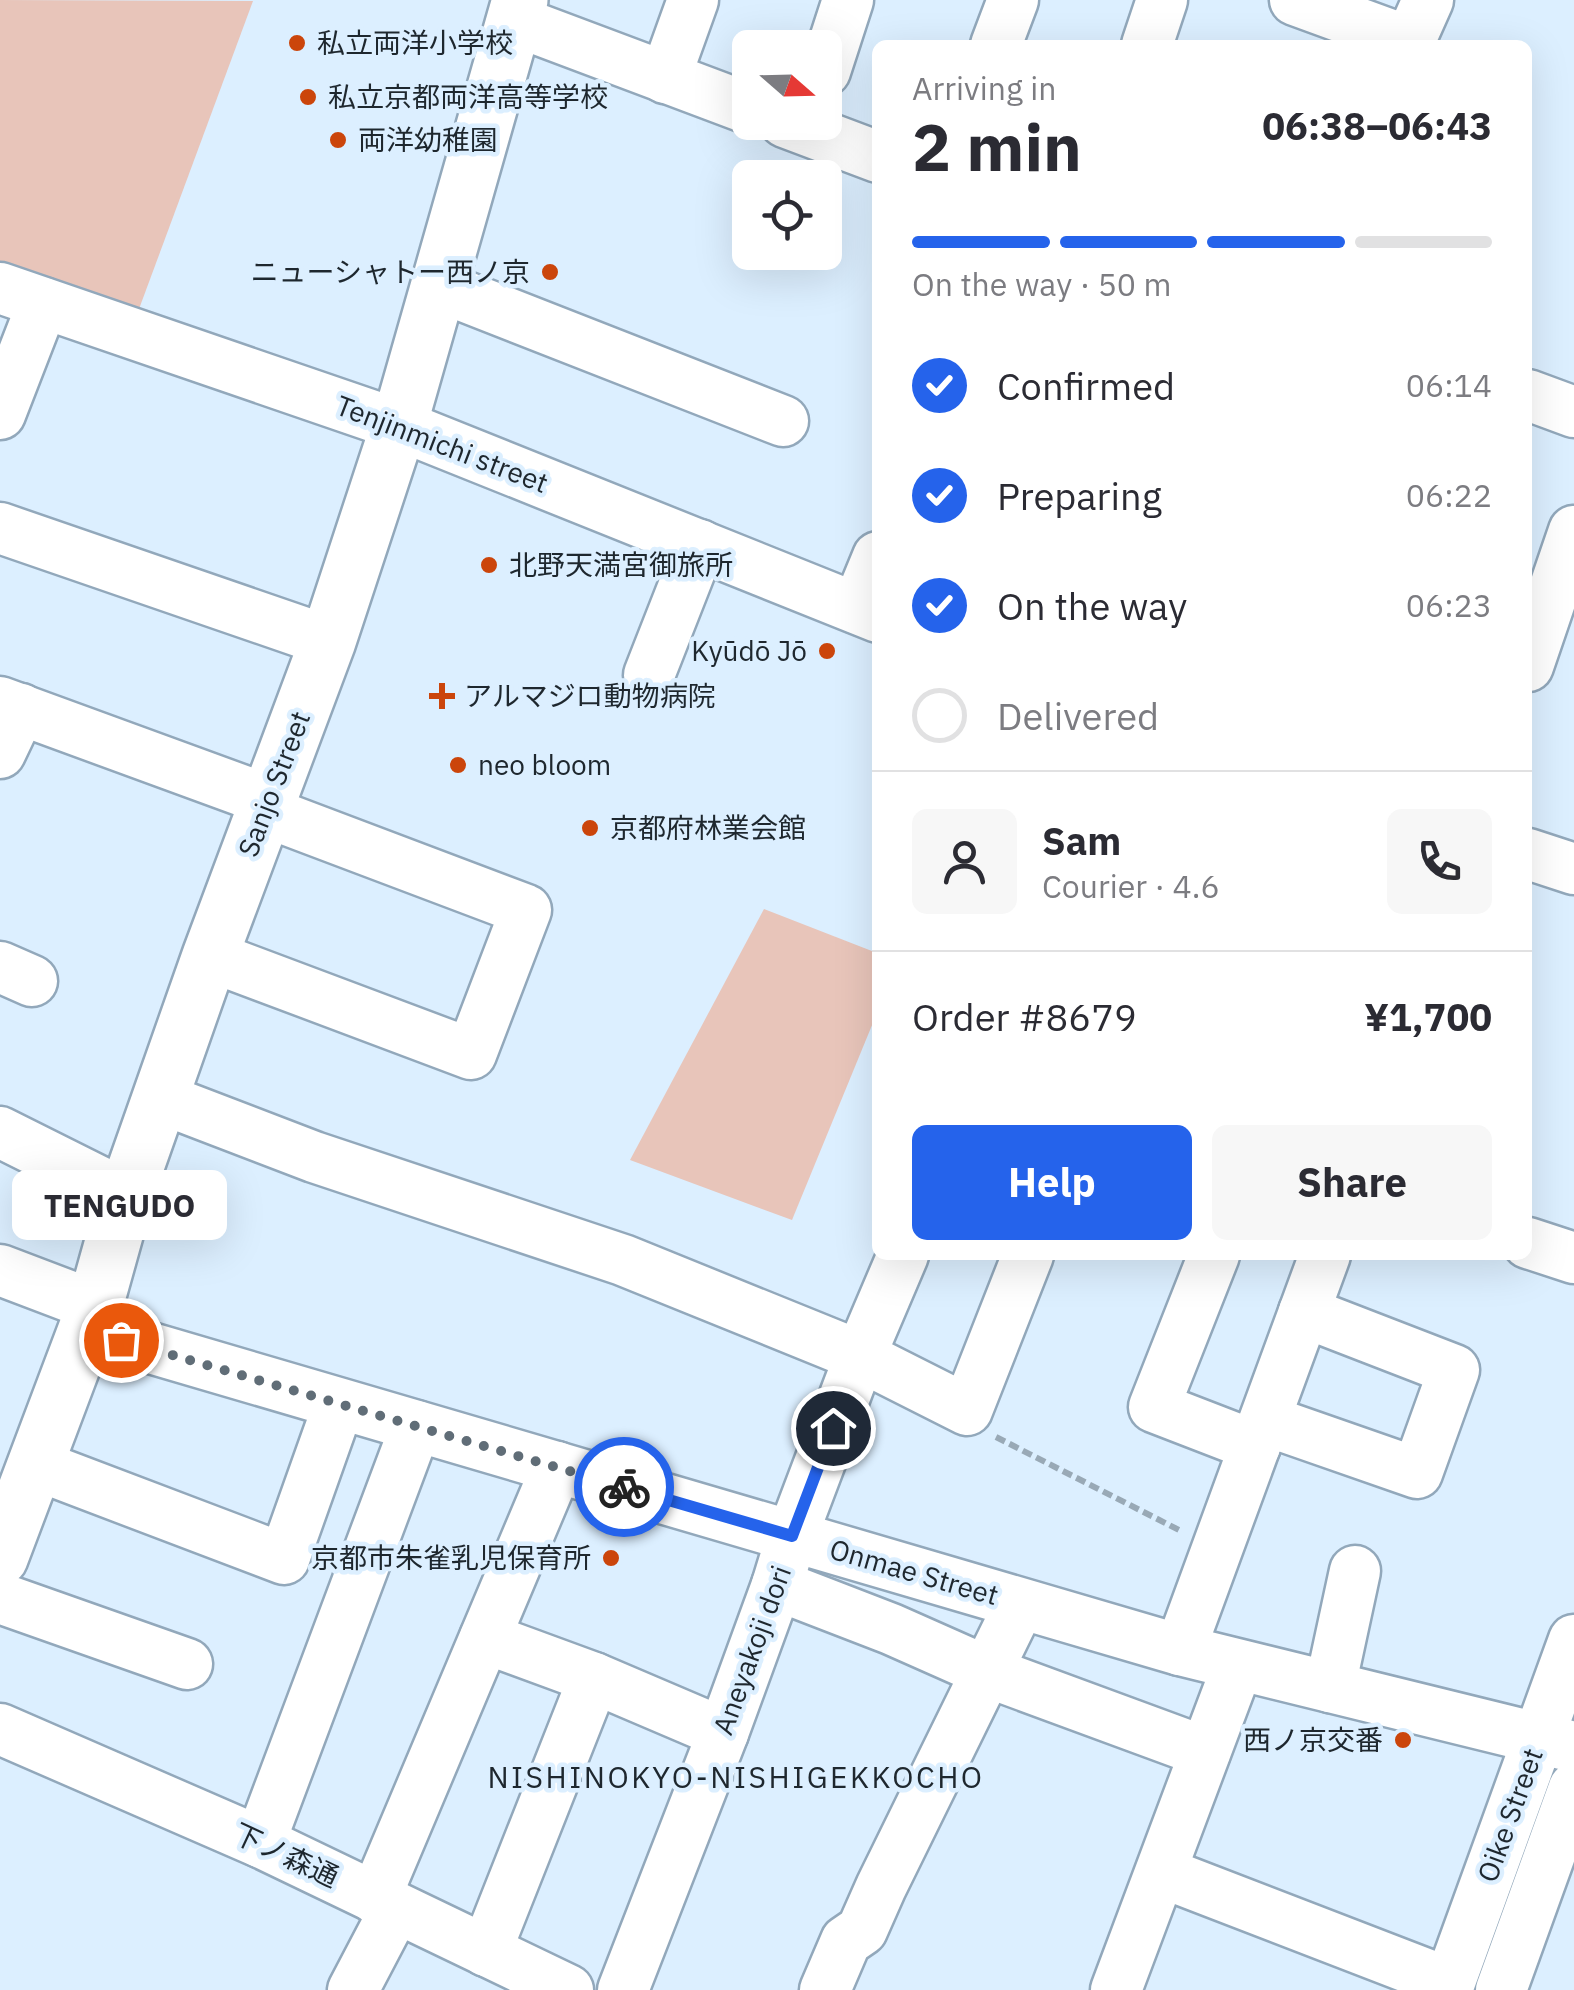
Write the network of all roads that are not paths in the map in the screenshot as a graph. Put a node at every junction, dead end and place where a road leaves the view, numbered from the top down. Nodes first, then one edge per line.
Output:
1 (693, 0) edge
2 (848, 0) edge
3 (1013, 0) edge
4 (1162, 0) edge
5 (516, 10) edge
6 (1322, 20) edge
7 (1415, 29) edge
8 (838, 30) edge
9 (998, 40) edge
10 (1148, 40) edge
11 (666, 78) junction
12 (732, 102) edge
13 (837, 140) edge
14 (872, 155) edge
15 (438, 286) junction
16 (21, 296) edge
17 (1532, 396) edge
18 (1574, 412) edge
19 (0, 414) edge
20 (783, 421) dead end
21 (399, 425) junction
22 (0, 528) edge
23 (1574, 531) edge
24 (700, 545) junction
25 (872, 587) edge
26 (867, 612) edge
27 (328, 641) junction
28 (1532, 654) edge
29 (649, 675) dead end
30 (10, 705) edge
31 (0, 753) edge
32 (266, 806) junction
33 (1532, 855) edge
34 (1574, 870) edge
35 (210, 956) junction
36 (160, 1098) junction
37 (0, 1132) edge
38 (126, 1195) junction
39 (1532, 1244) edge
40 (1574, 1258) edge
41 (901, 1260) edge
42 (1026, 1260) edge
43 (1212, 1260) edge
44 (1323, 1260) edge
45 (0, 1270) edge
46 (1304, 1312) junction
47 (90, 1317) junction
48 (860, 1356) junction
49 (339, 1404) junction
50 (416, 1426) junction
51 (1260, 1433) junction
52 (34, 1464) junction
53 (557, 1467) junction
54 (792, 1536) junction
55 (0, 1558) edge
56 (1355, 1572) dead end
57 (777, 1585) junction
58 (0, 1598) edge
59 (1020, 1604) junction
60 (486, 1638) junction
61 (1574, 1640) edge
62 (1180, 1650) junction
63 (187, 1664) dead end
64 (1238, 1665) junction
65 (988, 1672) junction
66 (594, 1678) junction
67 (1330, 1687) junction
68 (0, 1729) edge
69 (723, 1733) junction
70 (1556, 1742) edge
71 (1205, 1752) junction
72 (1574, 1788) edge
73 (260, 1842) junction
74 (1160, 1872) junction
75 (386, 1903) junction
76 (486, 1951) junction
77 (1448, 1987) edge
78 (353, 1990) edge
79 (568, 1990) edge
80 (622, 1990) edge
81 (825, 1990) edge
82 (1116, 1990) edge
83 (1501, 1990) edge

1 - 11 street
2 - 8 street
3 - 9 street
4 - 10 street
5 - 11 street
5 - 15 main road, Sanjo Street
6 - 7 street
11 - 12 street
13 - 14 street
15 - 20 street
15 - 21 main road, Sanjo Street
16 - 19 street
16 - 21 street, Tenjinmichi street
17 - 18 street
21 - 24 street, Tenjinmichi street
21 - 27 main road, Sanjo Street
22 - 27 street
23 - 28 street
24 - 26 street, Tenjinmichi street
24 - 29 street
25 - 26 street
27 - 32 main road, Sanjo Street
30 - 31 street
30 - 32 street
32 - 35 main road, Sanjo Street
32 - 35 street
33 - 34 street
35 - 36 main road, Sanjo Street
36 - 38 main road, Sanjo Street
36 - 48 street
37 - 38 street
38 - 47 main road, Sanjo Street
39 - 40 street
41 - 48 street, Aneyakoji dori
42 - 48 street
43 - 51 street
44 - 46 street
45 - 47 street, Onmae Street
46 - 51 street
46 - 51 street
47 - 49 street, Onmae Street
47 - 52 main road, Sanjo Street
48 - 54 street, Aneyakoji dori
49 - 50 street, Onmae Street
49 - 52 street
50 - 53 street, Onmae Street
50 - 73 street
51 - 62 street
52 - 55 main road, Sanjo Street
53 - 54 street, Onmae Street
53 - 60 street
54 - 57 street, Aneyakoji dori
54 - 59 street, Onmae Street
56 - 67 street
57 - 65 street
57 - 69 street, Aneyakoji dori
58 - 63 street
59 - 62 street, Onmae Street
59 - 65 street
60 - 66 street
60 - 75 street
61 - 70 street, Oike Street
62 - 64 street, Onmae Street
64 - 67 street, Onmae Street
64 - 71 street
65 - 71 street
65 - 81 street
66 - 69 street
66 - 76 street
67 - 70 street, Onmae Street
68 - 73 street, 下ノ森通
69 - 80 street, Aneyakoji dori
70 - 77 street, Oike Street
71 - 74 street
72 - 83 street, Oike Street
73 - 75 street, 下ノ森通
74 - 77 street
74 - 82 street
75 - 76 street, 下ノ森通
75 - 78 street
76 - 79 street, 下ノ森通

